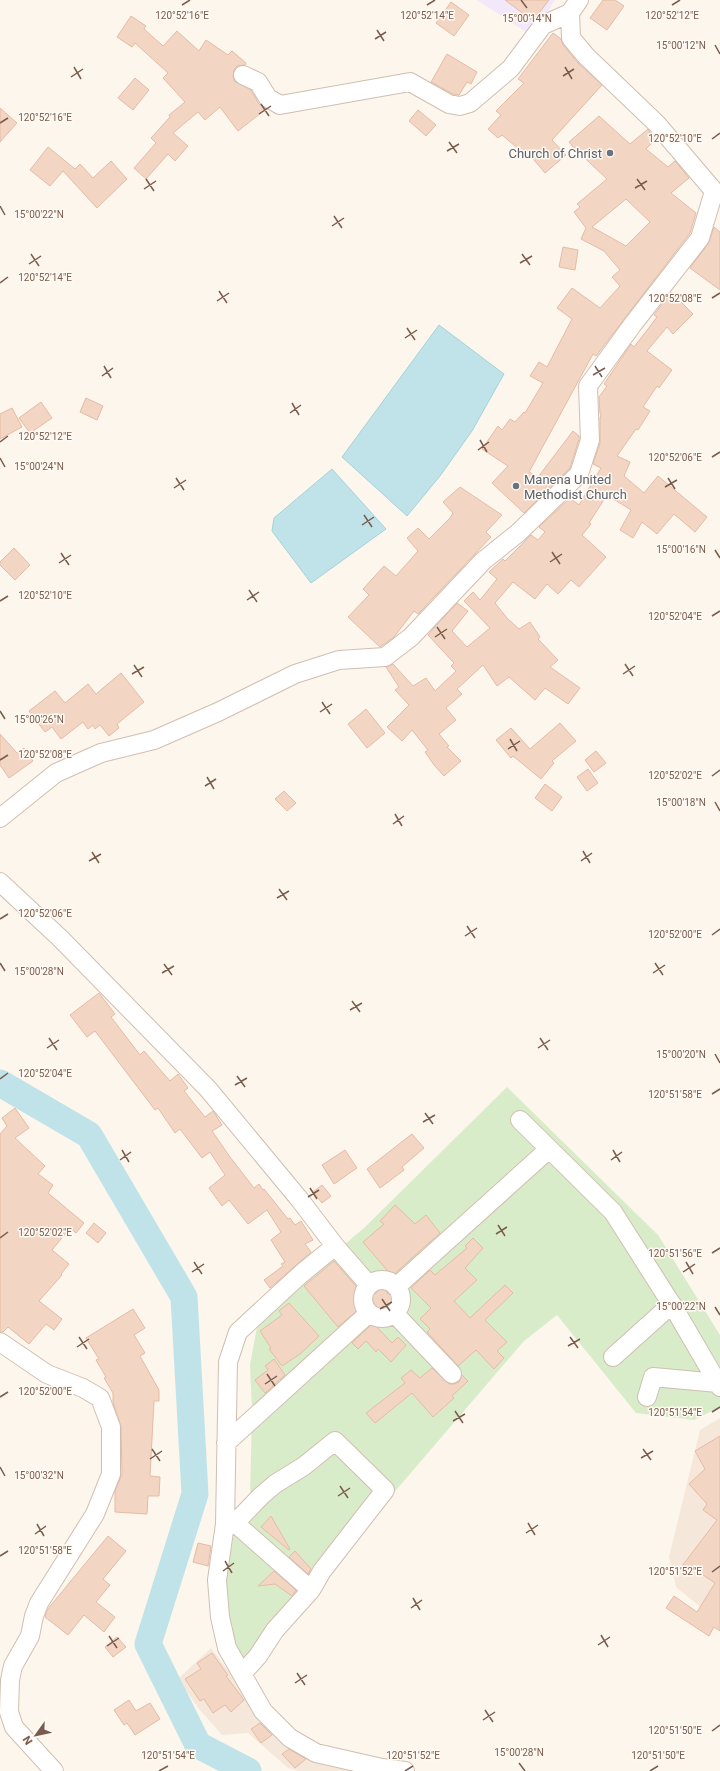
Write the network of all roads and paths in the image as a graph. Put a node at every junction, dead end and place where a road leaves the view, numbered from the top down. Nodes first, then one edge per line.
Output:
1 (575, 6) edge
2 (243, 75) dead end
3 (0, 818) edge
4 (0, 882) edge
5 (520, 1120) dead end
6 (549, 1149) junction
7 (335, 1246) junction
8 (369, 1285) junction
9 (396, 1287) junction
10 (672, 1304) junction
11 (369, 1313) junction
12 (394, 1313) junction
13 (0, 1342) edge
14 (612, 1357) dead end
15 (452, 1374) dead end
16 (719, 1385) edge
17 (647, 1397) dead end
18 (226, 1443) junction
19 (230, 1523) junction
20 (311, 1590) junction
21 (242, 1674) junction
22 (54, 1771) edge
23 (405, 1771) edge

1 - 2 street
1 - 3 street
4 - 7 street
5 - 6 street
6 - 9 street
6 - 10 street
7 - 8 street
7 - 18 street
8 - 9 street
8 - 11 street
9 - 12 street
10 - 14 street
10 - 16 street
11 - 12 street
11 - 18 street
12 - 15 street
13 - 22 street
16 - 17 street
18 - 19 street
19 - 20 street
19 - 20 street
19 - 21 street
20 - 21 street
21 - 23 street

